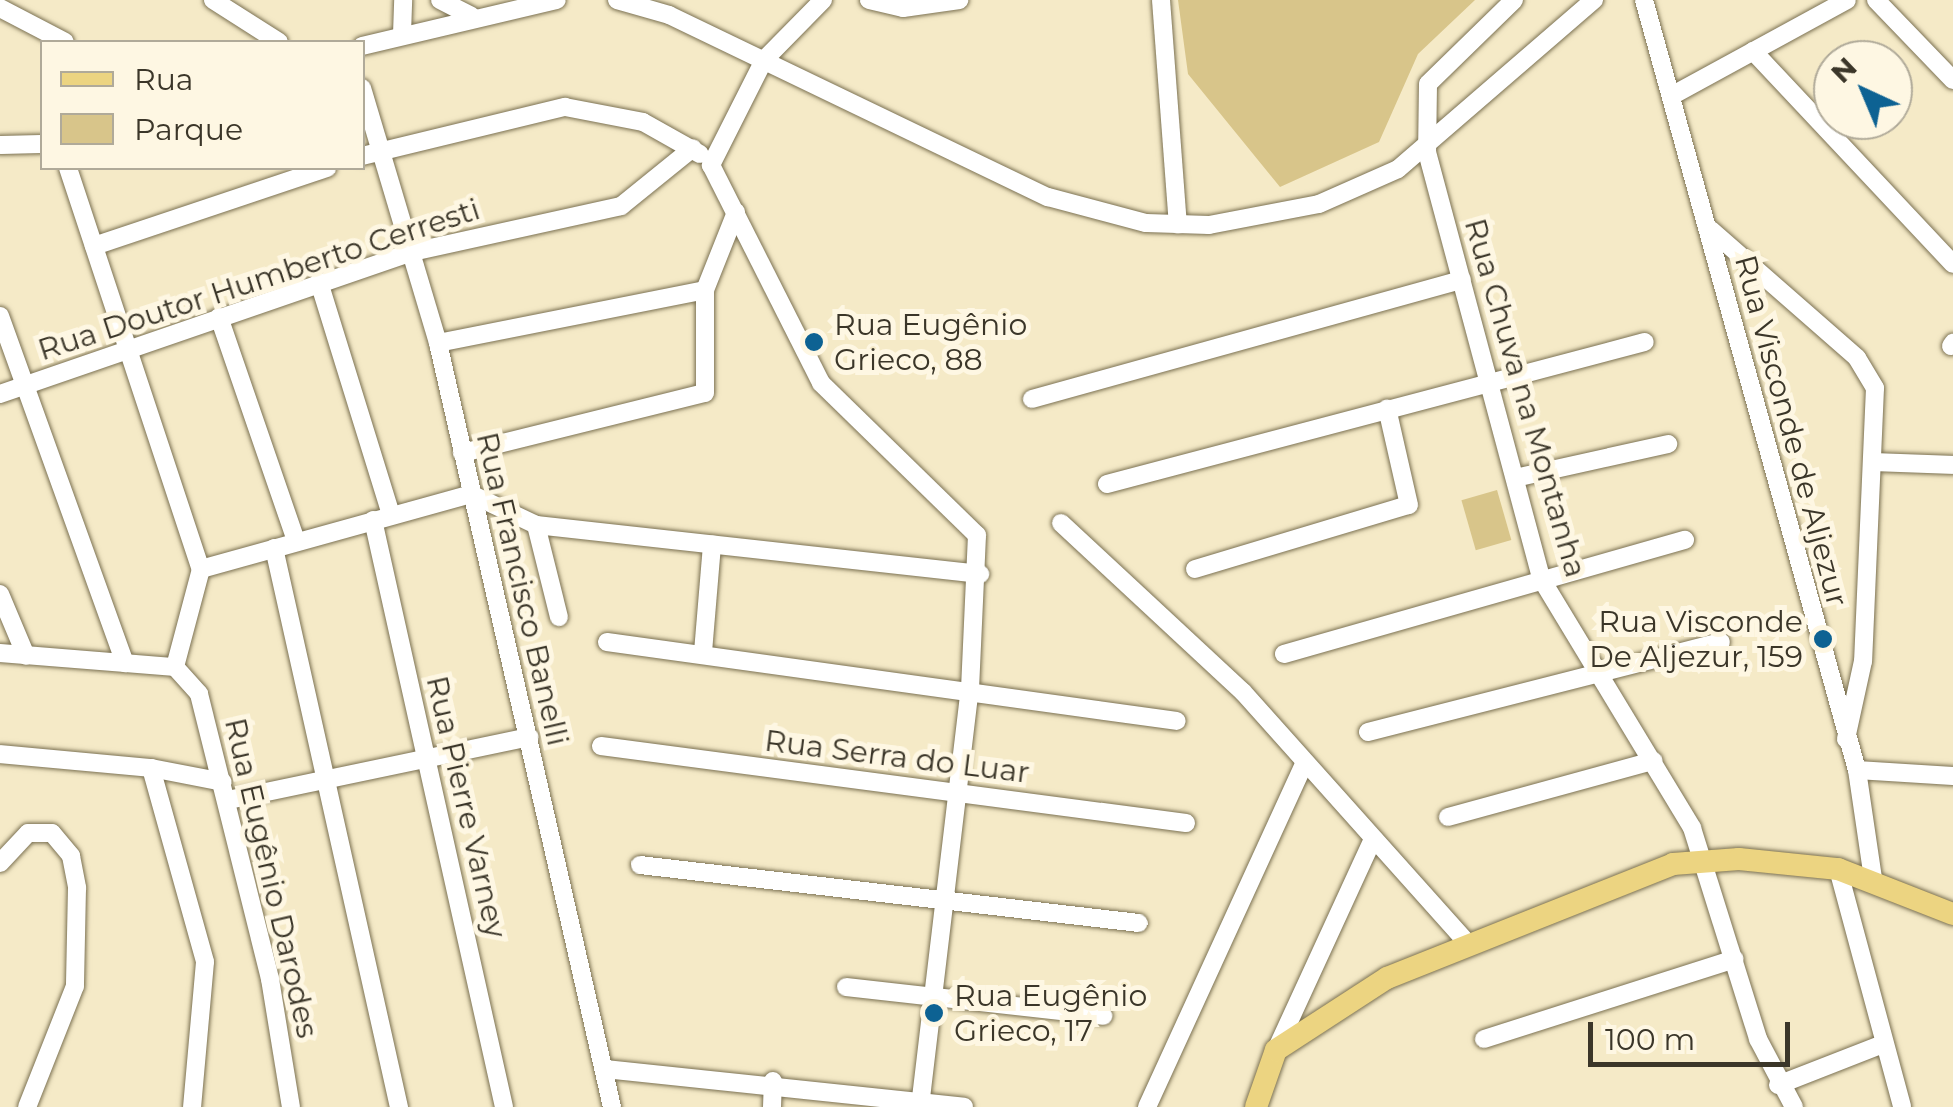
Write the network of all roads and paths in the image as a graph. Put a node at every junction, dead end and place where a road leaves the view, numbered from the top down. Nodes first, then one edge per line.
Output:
1 (213, 0) edge
2 (402, 0) edge
3 (440, 0) edge
4 (557, 0) edge
5 (617, 0) edge
6 (823, 0) edge
7 (870, 0) edge
8 (959, 0) edge
9 (1160, 0) edge
10 (1514, 0) edge
11 (1594, 0) edge
12 (1644, 0) edge
13 (1846, 0) edge
14 (1876, 0) edge
15 (635, 2) edge
16 (494, 6) edge
17 (0, 8) edge
18 (471, 16) junction
19 (402, 34) junction
20 (62, 40) edge
21 (276, 40) edge
22 (365, 45) edge
23 (1753, 51) junction
24 (764, 60) junction
25 (1953, 80) edge
26 (1674, 94) junction
27 (365, 97) edge
28 (0, 130) edge
29 (0, 144) edge
30 (35, 144) edge
31 (693, 148) junction
32 (382, 149) junction
33 (1427, 152) junction
34 (365, 155) edge
35 (711, 165) junction
36 (69, 170) edge
37 (321, 170) edge
38 (736, 212) junction
39 (1178, 224) junction
40 (1710, 230) junction
41 (94, 246) junction
42 (412, 252) junction
43 (1953, 264) edge
44 (1462, 280) junction
45 (320, 282) junction
46 (704, 290) junction
47 (0, 316) edge
48 (219, 317) junction
49 (1645, 342) dead end
50 (438, 343) junction
51 (128, 350) junction
52 (1490, 384) junction
53 (23, 386) junction
54 (0, 394) edge
55 (1032, 398) dead end
56 (1387, 408) junction
57 (1668, 444) dead end
58 (462, 453) junction
59 (1874, 462) junction
60 (1953, 464) edge
61 (1516, 478) junction
62 (1107, 484) dead end
63 (471, 494) junction
64 (382, 517) junction
65 (1062, 524) dead end
66 (536, 525) junction
67 (1685, 540) dead end
68 (296, 541) junction
69 (712, 544) junction
70 (274, 548) junction
71 (201, 569) junction
72 (1195, 569) dead end
73 (980, 574) junction
74 (1542, 580) junction
75 (0, 594) edge
76 (559, 617) dead end
77 (606, 642) dead end
78 (1721, 642) dead end
79 (703, 652) junction
80 (0, 653) edge
81 (1284, 654) dead end
82 (26, 656) junction
83 (124, 663) junction
84 (175, 667) junction
85 (1597, 668) junction
86 (970, 687) junction
87 (1177, 720) dead end
88 (1368, 732) dead end
89 (529, 737) junction
90 (1846, 739) junction
91 (601, 746) dead end
92 (0, 754) edge
93 (427, 758) junction
94 (1653, 761) junction
95 (1304, 764) junction
96 (152, 768) junction
97 (1858, 770) junction
98 (1953, 776) edge
99 (324, 779) junction
100 (226, 791) junction
101 (956, 791) junction
102 (1448, 818) dead end
103 (1186, 823) dead end
104 (1371, 843) junction
105 (1706, 860) junction
106 (0, 864) edge
107 (640, 865) dead end
108 (1838, 869) junction
109 (1874, 878) junction
110 (944, 899) junction
111 (1953, 914) edge
112 (1139, 922) dead end
113 (1466, 941) junction
114 (1735, 959) junction
115 (846, 987) dead end
116 (930, 995) junction
117 (1104, 1016) dead end
118 (1484, 1040) dead end
119 (1883, 1044) junction
120 (1276, 1050) junction
121 (605, 1070) junction
122 (773, 1081) junction
123 (1778, 1084) junction
124 (814, 1086) junction
125 (921, 1100) junction
126 (26, 1107) edge
127 (192, 1107) edge
128 (291, 1107) edge
129 (400, 1107) edge
130 (504, 1107) edge
131 (612, 1107) edge
132 (772, 1107) edge
133 (814, 1107) edge
134 (964, 1107) edge
135 (1147, 1107) edge
136 (1256, 1107) edge
137 (1794, 1107) edge
138 (1902, 1107) edge

1 - 21 street
2 - 19 street
3 - 18 street
4 - 16 street
5 - 15 street
6 - 24 street
7 - 8 street
9 - 39 street
10 - 33 street, Rua Chuva na Montanha
11 - 33 street
12 - 26 street, Rua Visconde de Aljezur
13 - 23 street
14 - 25 street
15 - 24 street
16 - 18 street
17 - 20 street
18 - 19 street
19 - 22 street
23 - 26 street
23 - 43 street
24 - 35 street
24 - 39 street
26 - 40 street, Rua Visconde de Aljezur
27 - 32 street, Rua Francisco Banelli
28 - 30 street
29 - 30 street
31 - 32 street
31 - 35 street
31 - 42 street, Rua Doutor Humberto Cerresti
32 - 34 street
32 - 42 street, Rua Francisco Banelli
33 - 39 street
33 - 44 street, Rua Chuva na Montanha
35 - 38 street
36 - 41 street
37 - 41 street
38 - 46 street
38 - 73 street
40 - 59 street
40 - 90 street, Rua Visconde de Aljezur
41 - 51 street
42 - 45 street, Rua Doutor Humberto Cerresti
42 - 50 street, Rua Francisco Banelli
44 - 52 street, Rua Chuva na Montanha
44 - 55 street
45 - 48 street, Rua Doutor Humberto Cerresti
45 - 64 street, Rua Pierre Varney
46 - 50 street
46 - 58 street
47 - 53 street
48 - 51 street, Rua Doutor Humberto Cerresti
48 - 68 street
49 - 52 street
50 - 58 street, Rua Francisco Banelli
51 - 53 street, Rua Doutor Humberto Cerresti
51 - 71 street
52 - 56 street
52 - 61 street, Rua Chuva na Montanha
53 - 54 street, Rua Doutor Humberto Cerresti
53 - 83 street
56 - 62 street
56 - 72 street
57 - 61 street
58 - 63 street, Rua Francisco Banelli
59 - 60 street
59 - 90 street
61 - 74 street, Rua Chuva na Montanha
63 - 64 street
63 - 66 street
63 - 89 street, Rua Francisco Banelli
64 - 68 street
64 - 93 street, Rua Pierre Varney
65 - 95 street
66 - 69 street
66 - 76 street
67 - 74 street
68 - 70 street
69 - 73 street
69 - 79 street
70 - 71 street
70 - 99 street
71 - 84 street
73 - 86 street
74 - 81 street
74 - 85 street, Rua Chuva na Montanha
75 - 82 street
77 - 79 street
78 - 85 street
79 - 86 street
80 - 82 street
82 - 83 street
83 - 84 street
84 - 100 street, Rua Eugênio Darodes
85 - 88 street
85 - 94 street, Rua Chuva na Montanha
86 - 87 street
86 - 101 street
89 - 93 street
89 - 121 street, Rua Francisco Banelli
90 - 97 street, Rua Visconde de Aljezur
91 - 101 street, Rua Serra do Luar
92 - 96 street
93 - 99 street
93 - 130 street, Rua Pierre Varney
94 - 102 street
94 - 105 street, Rua Chuva na Montanha
95 - 104 street
95 - 135 street
96 - 100 street
96 - 127 street
97 - 98 street
97 - 109 street, Rua Visconde de Aljezur
99 - 100 street
99 - 129 street
100 - 128 street, Rua Eugênio Darodes
101 - 103 street, Rua Serra do Luar
101 - 110 street
104 - 113 street
104 - 120 street
105 - 108 main road
105 - 113 main road
105 - 114 street, Rua Chuva na Montanha
106 - 126 street
107 - 110 street
108 - 109 main road
108 - 119 street
109 - 111 main road
110 - 112 street
110 - 116 street
113 - 120 main road
114 - 118 street
114 - 123 street, Rua Chuva na Montanha
115 - 116 street
116 - 117 street
116 - 125 street
119 - 123 street
119 - 138 street
120 - 136 main road
121 - 122 street
121 - 131 street, Rua Francisco Banelli
122 - 124 street
122 - 132 street
123 - 137 street, Rua Chuva na Montanha
124 - 125 street
124 - 133 street
125 - 134 street

